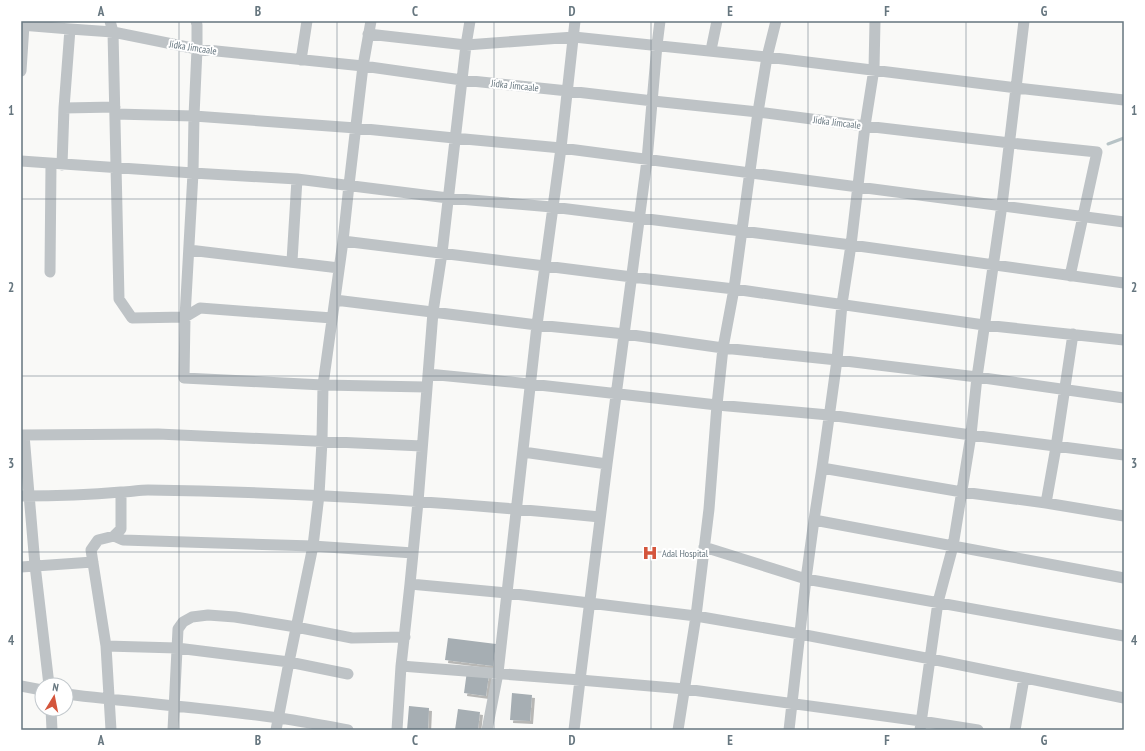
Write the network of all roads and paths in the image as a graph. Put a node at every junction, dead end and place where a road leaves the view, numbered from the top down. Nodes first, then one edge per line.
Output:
1 (196, 21) edge
2 (307, 21) edge
3 (370, 21) edge
4 (470, 21) edge
5 (575, 21) edge
6 (660, 21) edge
7 (717, 21) edge
8 (776, 21) edge
9 (875, 21) edge
10 (1024, 21) edge
11 (22, 25) edge
12 (111, 26) edge
13 (70, 30) junction
14 (368, 34) junction
15 (574, 37) junction
16 (466, 45) junction
17 (657, 45) junction
18 (197, 49) junction
19 (711, 50) junction
20 (767, 57) junction
21 (301, 60) junction
22 (363, 66) junction
23 (874, 69) junction
24 (21, 71) edge
25 (462, 80) junction
26 (1017, 88) junction
27 (568, 91) junction
28 (1124, 100) edge
29 (653, 101) junction
30 (64, 108) junction
31 (115, 111) junction
32 (758, 112) junction
33 (194, 116) junction
34 (865, 126) junction
35 (356, 128) junction
36 (454, 138) junction
37 (1010, 143) junction
38 (562, 148) junction
39 (647, 160) junction
40 (21, 161) edge
41 (56, 164) junction
42 (115, 168) junction
43 (750, 172) junction
44 (193, 173) junction
45 (297, 179) junction
46 (348, 185) junction
47 (857, 187) junction
48 (448, 198) junction
49 (1002, 205) junction
50 (552, 207) junction
51 (1082, 217) junction
52 (640, 218) junction
53 (1124, 222) edge
54 (741, 231) junction
55 (343, 242) junction
56 (851, 245) junction
57 (189, 250) junction
58 (442, 253) junction
59 (292, 261) junction
60 (994, 265) junction
61 (545, 266) junction
62 (339, 268) junction
63 (50, 272) dead end
64 (1070, 276) junction
65 (632, 277) junction
66 (1124, 283) edge
67 (734, 288) junction
68 (335, 300) junction
69 (842, 304) junction
70 (433, 312) junction
71 (185, 317) junction
72 (332, 318) junction
73 (537, 325) junction
74 (984, 325) junction
75 (624, 334) junction
76 (1072, 334) junction
77 (1124, 340) edge
78 (723, 348) junction
79 (837, 360) junction
80 (428, 374) junction
81 (977, 377) junction
82 (530, 384) junction
83 (323, 385) junction
84 (426, 387) junction
85 (1064, 389) junction
86 (616, 393) junction
87 (1124, 398) edge
88 (717, 405) junction
89 (829, 415) junction
90 (22, 435) edge
91 (970, 435) junction
92 (322, 441) junction
93 (422, 446) junction
94 (1056, 447) junction
95 (523, 452) junction
96 (1124, 455) edge
97 (607, 464) junction
98 (822, 468) junction
99 (121, 492) junction
100 (962, 492) junction
101 (319, 495) junction
102 (25, 496) edge
103 (418, 502) junction
104 (1046, 503) junction
105 (517, 509) junction
106 (1124, 516) edge
107 (600, 517) junction
108 (814, 520) junction
109 (114, 536) junction
110 (313, 546) junction
111 (953, 546) junction
112 (704, 547) junction
113 (413, 553) junction
114 (93, 562) junction
115 (35, 565) junction
116 (21, 567) edge
117 (1124, 578) edge
118 (806, 579) junction
119 (410, 584) junction
120 (507, 593) junction
121 (938, 602) junction
122 (590, 603) junction
123 (696, 616) junction
124 (296, 626) junction
125 (800, 634) junction
126 (1124, 636) edge
127 (405, 637) junction
128 (106, 646) junction
129 (177, 648) junction
130 (931, 659) junction
131 (289, 662) junction
132 (401, 666) junction
133 (498, 673) junction
134 (348, 674) dead end
135 (48, 677) edge
136 (1024, 678) junction
137 (580, 680) junction
138 (21, 686) edge
139 (34, 688) edge
140 (685, 689) junction
141 (74, 695) edge
142 (1124, 698) edge
143 (109, 700) junction
144 (792, 704) junction
145 (174, 705) junction
146 (51, 717) edge
147 (279, 718) junction
148 (920, 725) edge
149 (52, 730) edge
150 (111, 730) edge
151 (172, 730) edge
152 (276, 730) edge
153 (348, 730) edge
154 (397, 730) edge
155 (487, 730) edge
156 (574, 730) edge
157 (678, 730) edge
158 (789, 730) edge
159 (978, 730) edge
160 (1015, 730) edge

1 - 18 street
2 - 21 street
3 - 14 street
4 - 16 street
5 - 15 street
6 - 17 street
7 - 19 street
8 - 20 street
9 - 23 street
10 - 26 street
11 - 13 street, Jidka Jimcaale
11 - 24 street
12 - 13 street, Jidka Jimcaale
12 - 18 street, Jidka Jimcaale
12 - 31 street
13 - 30 street
14 - 16 street
14 - 22 street
15 - 16 street
15 - 17 street
15 - 27 street
16 - 25 street
17 - 19 street
17 - 29 street
18 - 21 street, Jidka Jimcaale
18 - 33 street
19 - 20 street
20 - 23 street
20 - 32 street
21 - 22 street, Jidka Jimcaale
22 - 25 street, Jidka Jimcaale
22 - 35 street
23 - 26 street
23 - 34 street
25 - 27 street, Jidka Jimcaale
25 - 36 street
26 - 28 street
26 - 37 street
27 - 29 street, Jidka Jimcaale
27 - 38 street
29 - 32 street, Jidka Jimcaale
29 - 39 street
30 - 31 street
30 - 41 street
31 - 33 street
31 - 42 street
32 - 34 street, Jidka Jimcaale
32 - 43 street
33 - 35 street
33 - 44 street
34 - 37 street, Jidka Jimcaale
34 - 47 street
35 - 36 street
35 - 46 street
36 - 38 street
36 - 48 street
37 - 49 street
37 - 51 street, Jidka Jimcaale
38 - 39 street
38 - 50 street
39 - 43 street
39 - 52 street
40 - 41 street
41 - 42 street
41 - 63 street
42 - 44 street
42 - 71 street
43 - 47 street
43 - 54 street
44 - 45 street
44 - 57 street
45 - 46 street
45 - 59 street
46 - 48 street
46 - 55 street
47 - 49 street
47 - 56 street
48 - 50 street
48 - 58 street
49 - 51 street
49 - 60 street
50 - 52 street
50 - 61 street
51 - 53 street
51 - 64 street
52 - 54 street
52 - 65 street
54 - 56 street
54 - 67 street
55 - 58 street
55 - 62 street
56 - 60 street
56 - 69 street
57 - 59 street
57 - 71 street
58 - 61 street
58 - 70 street
59 - 62 street
60 - 64 street
60 - 74 street
61 - 65 street
61 - 73 street
62 - 68 street
64 - 66 street
65 - 67 street
65 - 75 street
67 - 69 street
67 - 78 street
68 - 70 street
68 - 72 street
69 - 74 street
69 - 79 street
70 - 73 street
70 - 80 street
71 - 72 street
71 - 83 street
72 - 83 street
73 - 75 street
73 - 82 street
74 - 76 street
74 - 81 street
75 - 78 street
75 - 86 street
76 - 77 street
76 - 85 street
78 - 79 street
78 - 88 street
79 - 81 street
79 - 89 street
80 - 82 street
80 - 84 street
81 - 85 street
81 - 91 street
82 - 86 street
82 - 95 street
83 - 84 street
83 - 92 street
84 - 93 street
85 - 87 street
85 - 94 street
86 - 88 street
86 - 97 street
88 - 89 street
88 - 112 street
89 - 91 street
89 - 98 street
90 - 92 street
90 - 102 street
91 - 94 street
91 - 100 street
92 - 93 street
92 - 101 street
93 - 103 street
94 - 96 street
94 - 104 street
95 - 97 street
95 - 105 street
97 - 107 street
98 - 100 street
98 - 108 street
99 - 101 street
99 - 102 street
99 - 109 street
100 - 104 street
100 - 111 street
101 - 103 street
101 - 110 street
102 - 115 street
103 - 105 street
103 - 113 street
104 - 106 street
105 - 107 street
105 - 120 street
107 - 122 street
108 - 111 street
108 - 118 street
109 - 110 street
109 - 114 street
110 - 113 street
110 - 124 street
111 - 117 street
111 - 121 street
112 - 118 street
112 - 123 street
113 - 119 street
114 - 115 street
114 - 128 street
115 - 116 street
115 - 135 street
118 - 121 street
118 - 125 street
119 - 120 street
119 - 127 street
120 - 122 street
120 - 133 street
121 - 126 street
121 - 130 street
122 - 123 street
122 - 137 street
123 - 125 street
123 - 140 street
124 - 127 street
124 - 129 street
124 - 131 street
125 - 130 street
125 - 144 street
127 - 132 street
128 - 129 street
128 - 143 street
129 - 131 street
129 - 145 street
130 - 136 street
130 - 148 street
131 - 134 street
131 - 147 street
132 - 133 street
132 - 154 street
133 - 137 street
133 - 155 street
136 - 142 street
136 - 160 street
137 - 140 street
137 - 156 street
138 - 139 street
140 - 144 street
140 - 157 street
141 - 143 street
143 - 145 street
143 - 150 street
144 - 148 street
144 - 158 street
145 - 147 street
145 - 151 street
146 - 149 street
147 - 152 street
147 - 153 street
148 - 159 street

